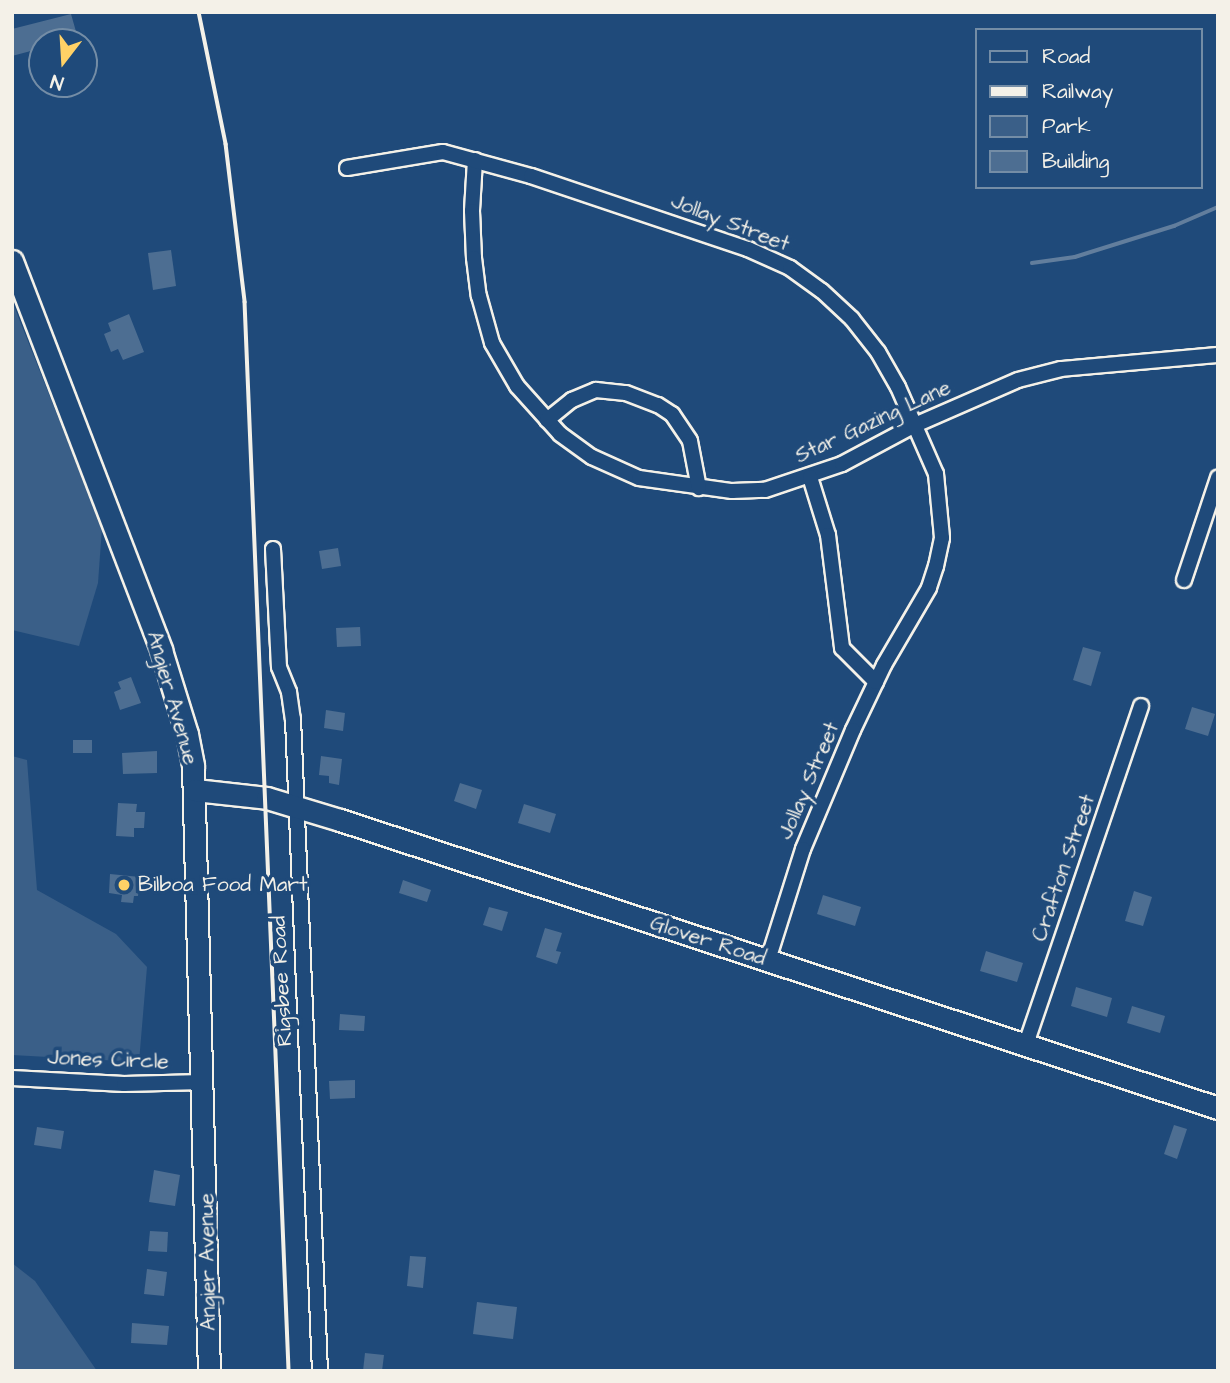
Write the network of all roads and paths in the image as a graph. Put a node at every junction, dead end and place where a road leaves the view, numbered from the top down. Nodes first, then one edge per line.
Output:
1 (475, 160) junction
2 (347, 168) dead end
3 (12, 261) edge
4 (1218, 355) edge
5 (547, 421) junction
6 (915, 425) junction
7 (810, 477) junction
8 (1218, 478) edge
9 (699, 488) junction
10 (273, 549) dead end
11 (1184, 580) dead end
12 (876, 682) junction
13 (1141, 706) dead end
14 (195, 790) junction
15 (295, 806) junction
16 (768, 960) junction
17 (1026, 1044) junction
18 (12, 1078) edge
19 (203, 1083) junction
20 (1218, 1108) edge
21 (209, 1371) edge
22 (320, 1371) edge

1 - 2 street, Jollay Street
1 - 5 street, Star Gazing Lane
1 - 6 street, Jollay Street
3 - 14 main road, Angier Avenue
4 - 6 street, Star Gazing Lane
5 - 9 street, Star Gazing Lane
5 - 9 street
6 - 7 street, Star Gazing Lane
6 - 12 street, Jollay Street
7 - 9 street, Star Gazing Lane
7 - 12 street
8 - 11 street
10 - 15 street, Rigsbee Road
12 - 16 street, Jollay Street
13 - 17 street, Crafton Street
14 - 15 main road, Glover Road
14 - 19 main road, Angier Avenue
15 - 16 main road, Glover Road
15 - 22 street, Rigsbee Road
16 - 17 main road, Glover Road
17 - 20 main road, Glover Road
18 - 19 street, Jones Circle
19 - 21 main road, Angier Avenue

